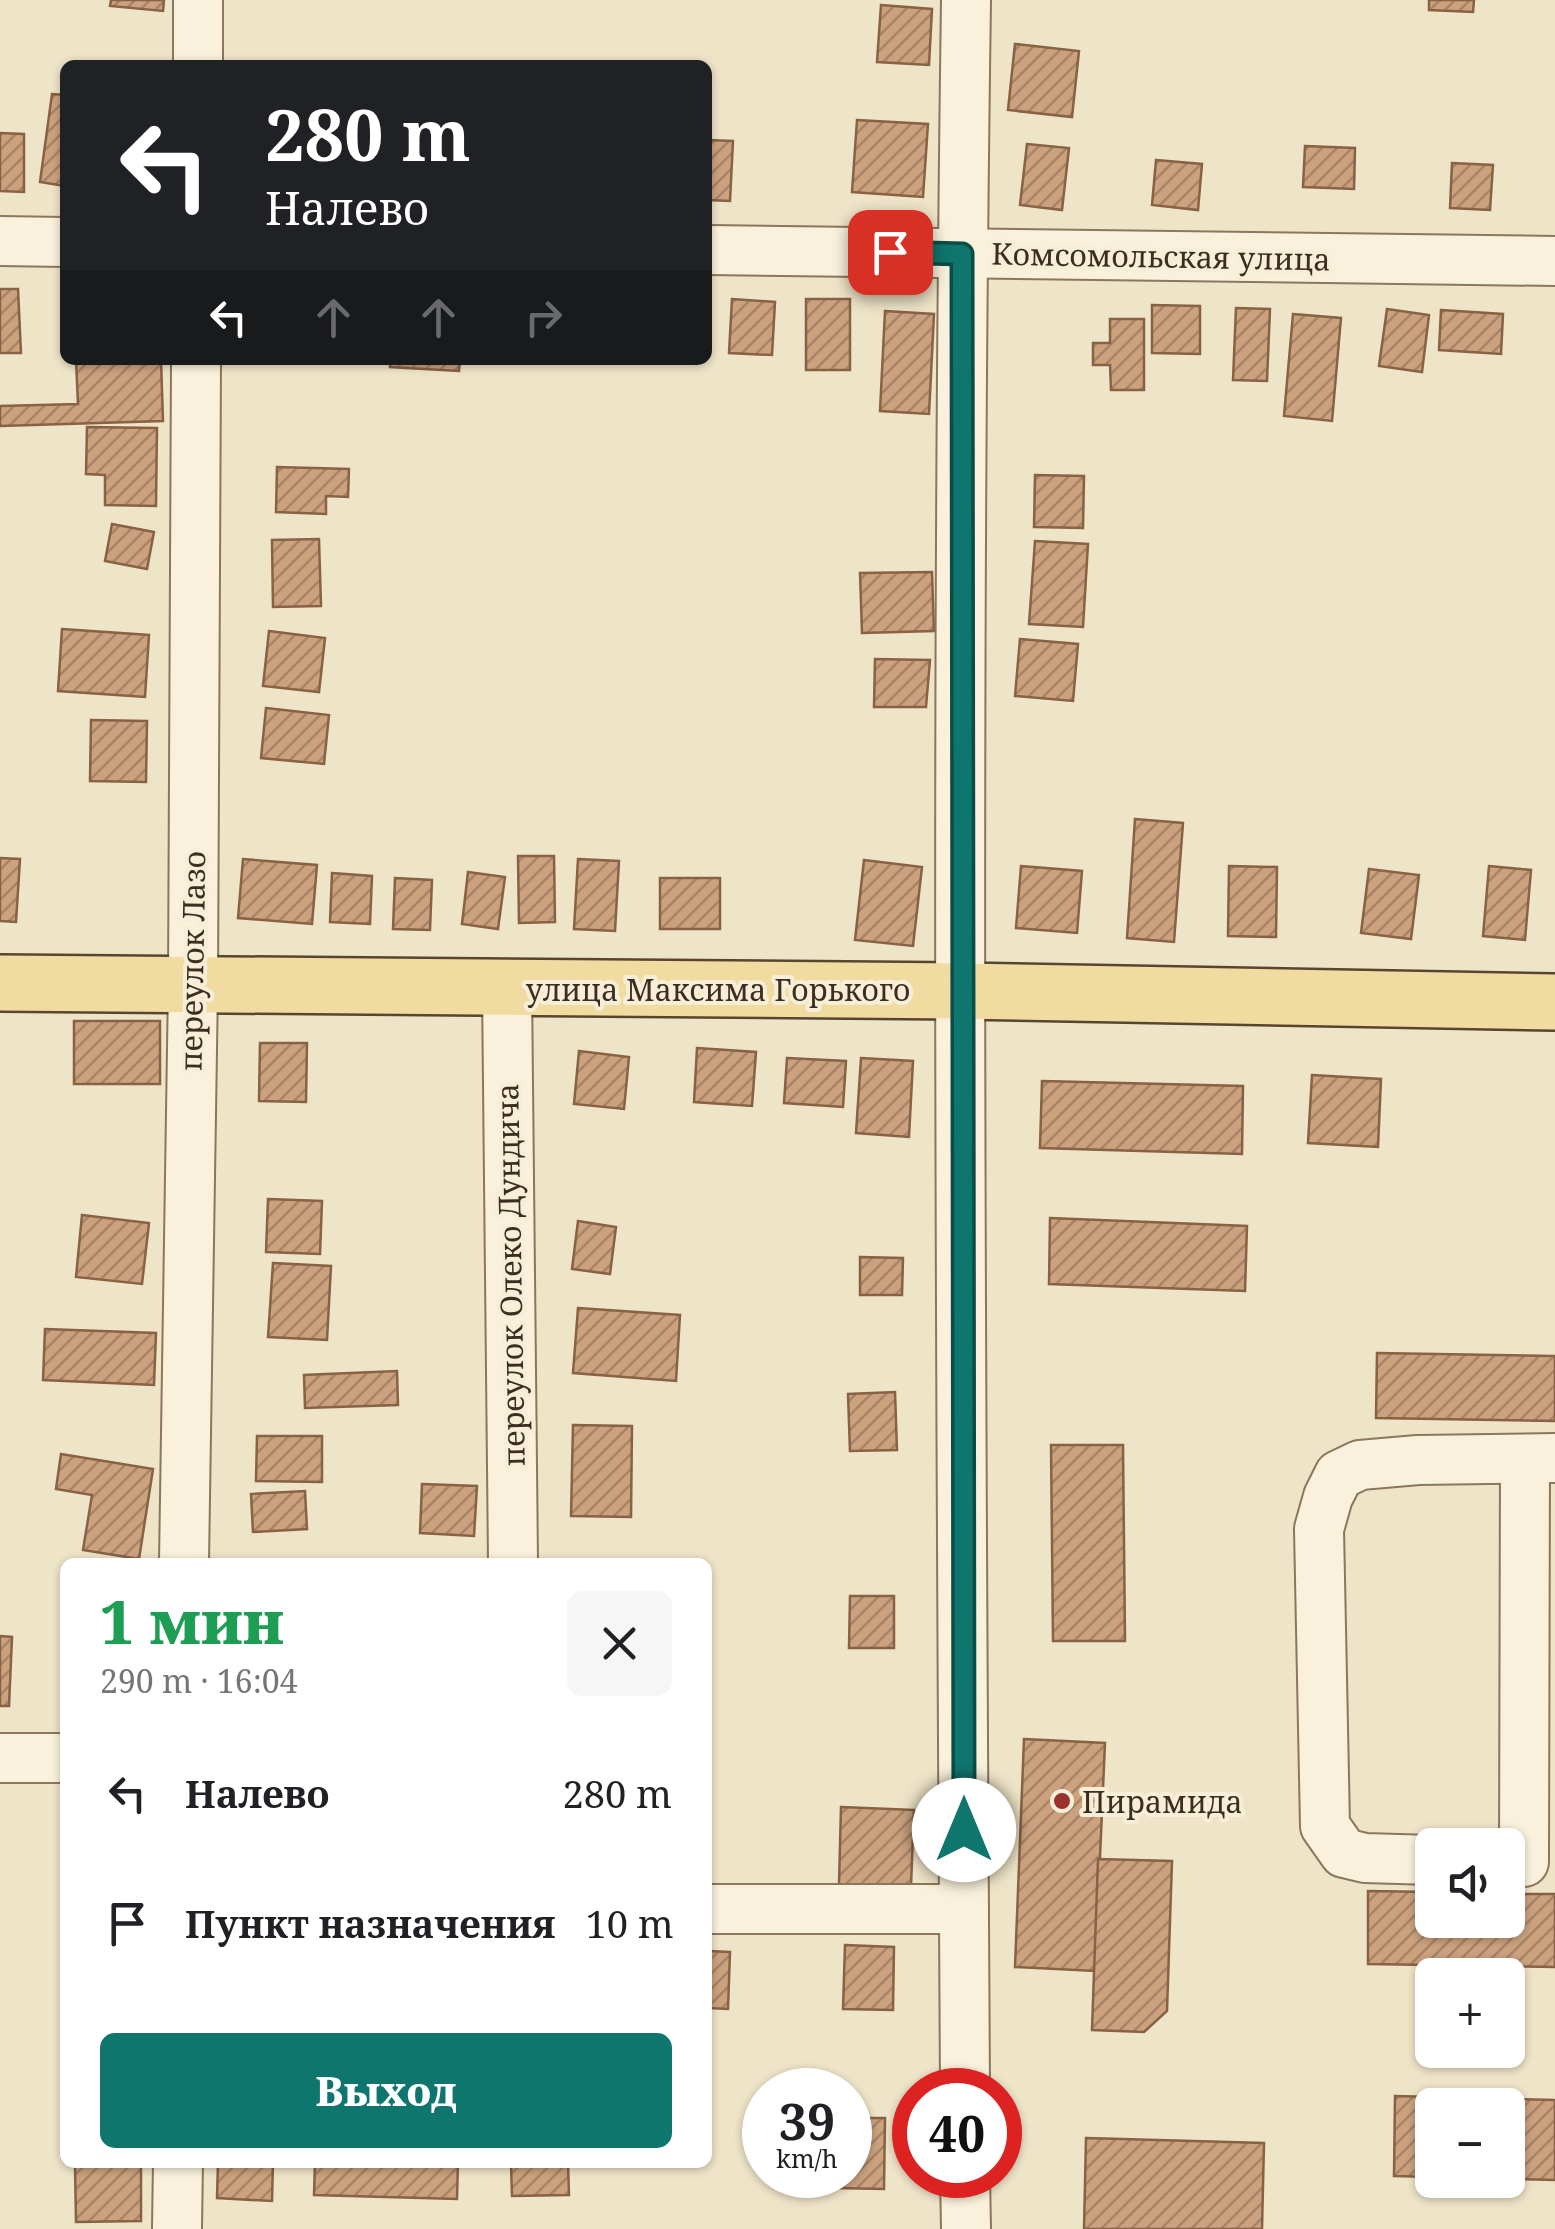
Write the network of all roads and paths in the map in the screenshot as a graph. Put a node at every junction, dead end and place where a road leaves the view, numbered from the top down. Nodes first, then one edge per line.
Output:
1 (198, 0) edge
2 (966, 0) edge
3 (198, 60) edge
4 (0, 241) edge
5 (60, 242) edge
6 (712, 250) edge
7 (962, 254) junction
8 (1555, 261) edge
9 (196, 365) edge
10 (0, 983) edge
11 (193, 985) junction
12 (507, 988) junction
13 (961, 991) junction
14 (1555, 1002) edge
15 (1540, 1458) edge
16 (184, 1558) edge
17 (513, 1558) edge
18 (0, 1758) edge
19 (60, 1758) edge
20 (1415, 1859) edge
21 (1529, 1862) edge
22 (712, 1909) edge
23 (964, 1910) junction
24 (965, 2068) edge
25 (178, 2168) edge
26 (966, 2198) edge
27 (177, 2229) edge
28 (966, 2229) edge

1 - 3 street
2 - 7 street
4 - 5 street
6 - 7 street, Комсомольская улица
7 - 8 street, Комсомольская улица
7 - 13 street
9 - 11 street, переулок Лазо
10 - 11 main road, улица Максима Горького
11 - 12 main road, улица Максима Горького
11 - 16 street, переулок Лазо
12 - 13 main road, улица Максима Горького
12 - 17 street, переулок Олеко Дундича
13 - 14 main road, улица Максима Горького
13 - 23 street
15 - 20 street
15 - 21 street
18 - 19 street
22 - 23 street
23 - 24 street
25 - 27 street
26 - 28 street

